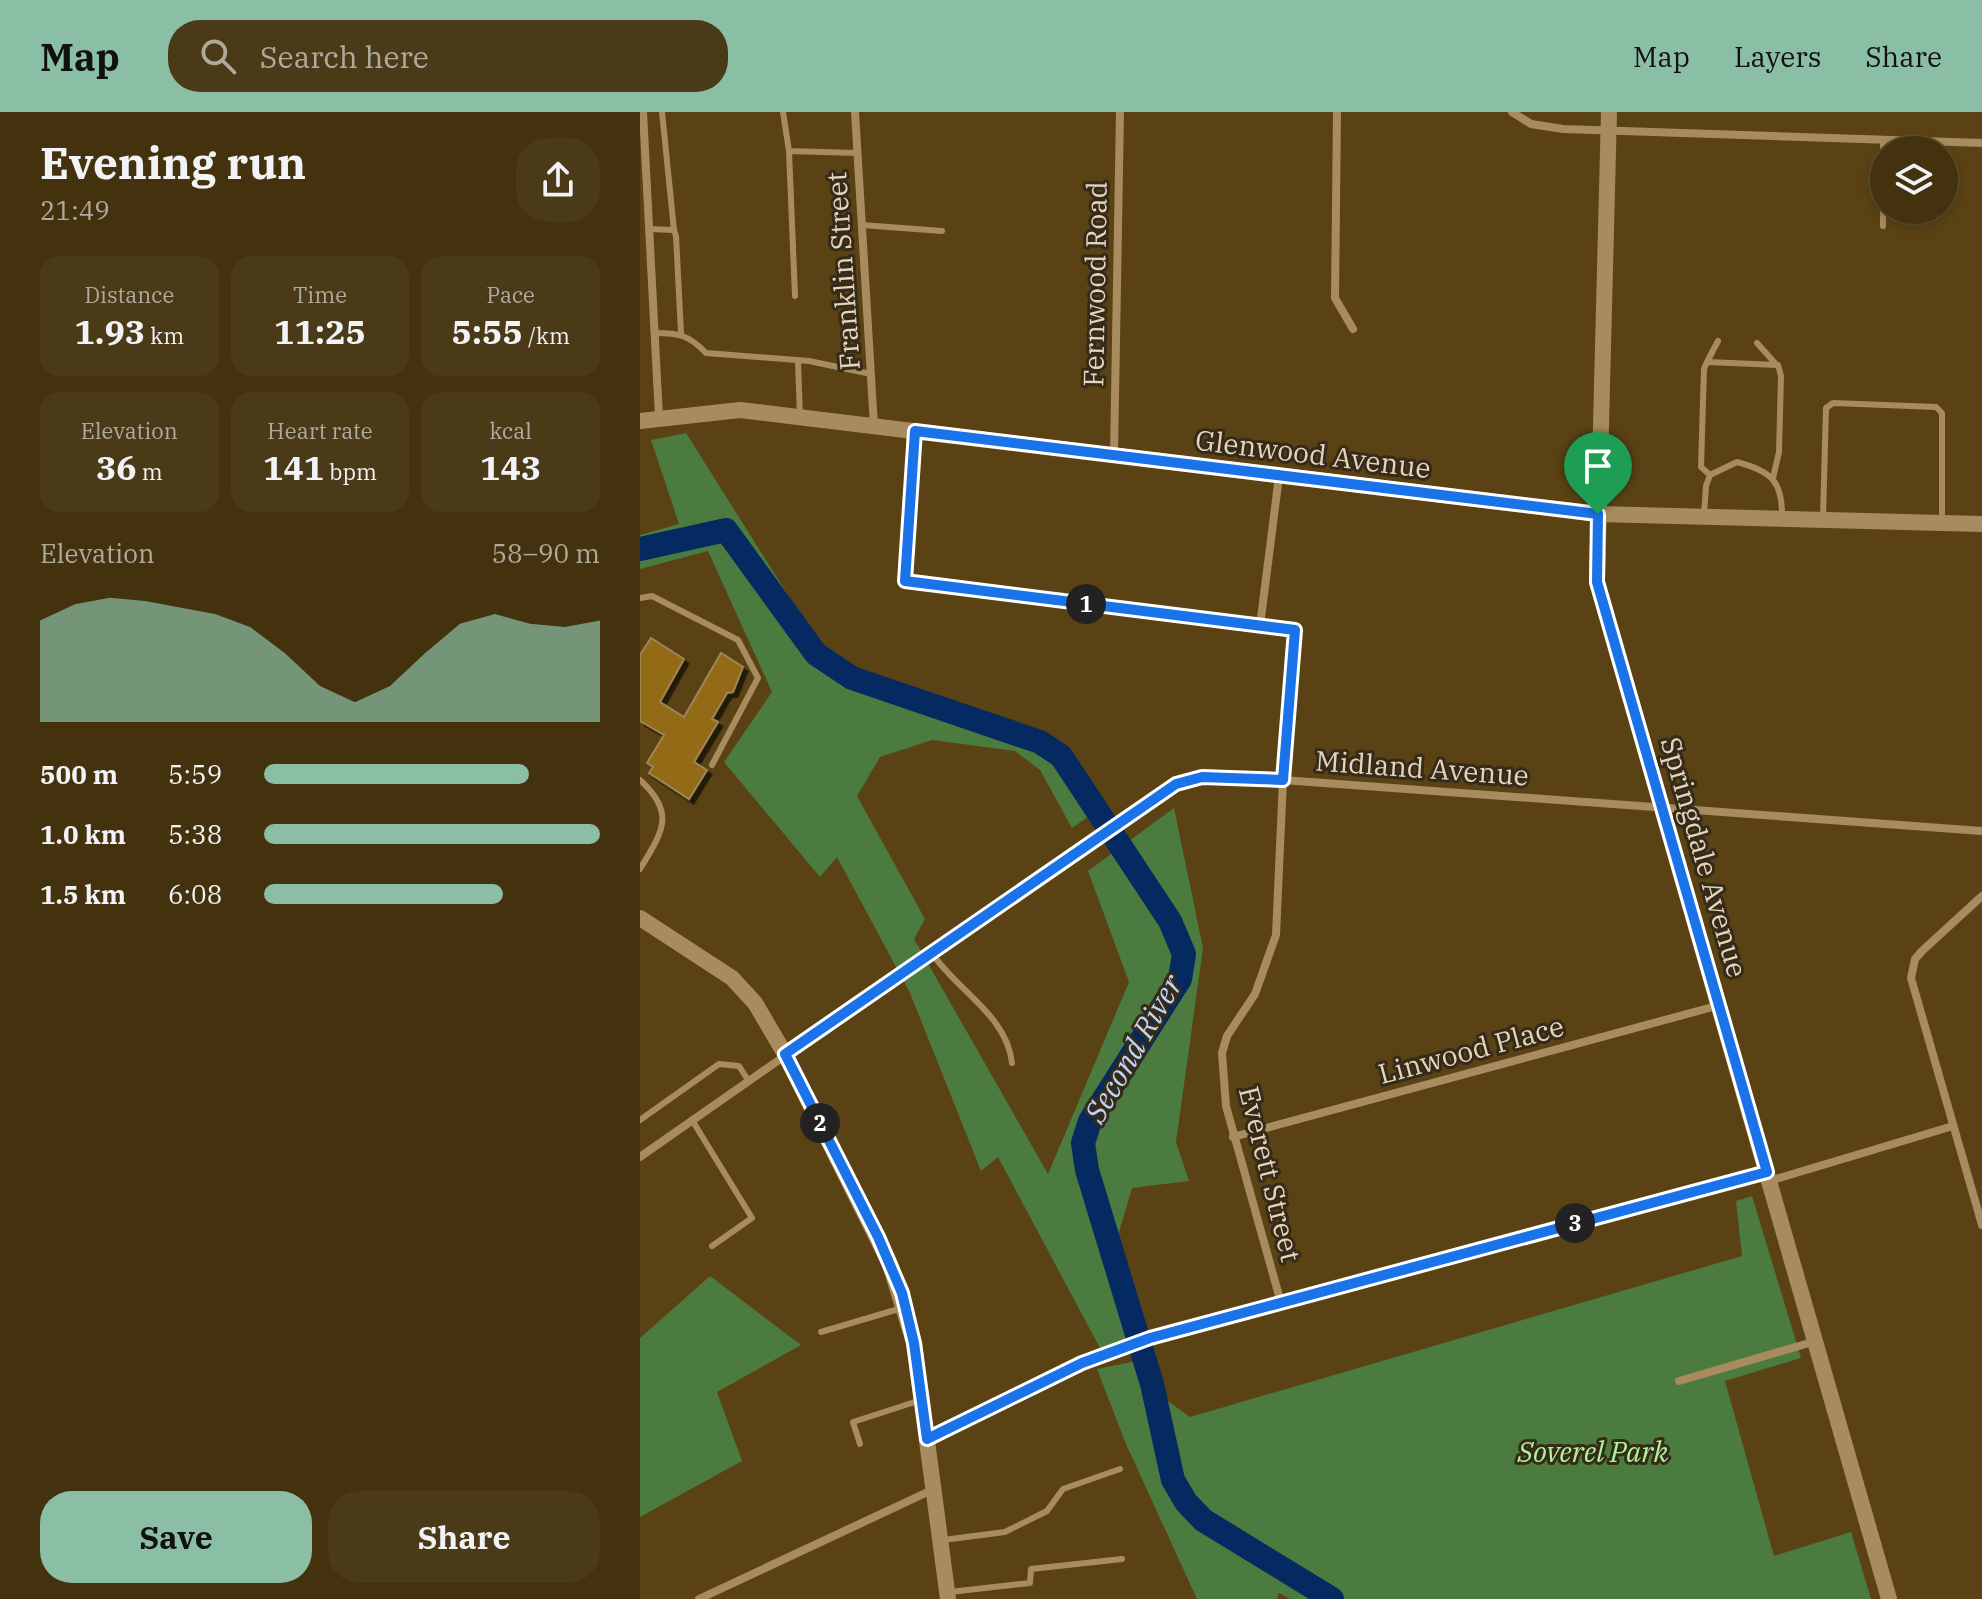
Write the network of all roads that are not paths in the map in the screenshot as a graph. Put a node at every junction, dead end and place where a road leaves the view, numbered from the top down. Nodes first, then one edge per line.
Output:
1 (643, 112) edge
2 (662, 112) edge
3 (783, 112) edge
4 (855, 112) edge
5 (1120, 112) edge
6 (1337, 112) edge
7 (1512, 112) edge
8 (1608, 120) edge
9 (1870, 138) edge
10 (1958, 142) edge
11 (1982, 143) edge
12 (789, 151) junction
13 (857, 153) junction
14 (862, 225) junction
15 (649, 229) junction
16 (674, 230) junction
17 (942, 231) dead end
18 (795, 296) dead end
19 (1353, 329) dead end
20 (655, 333) junction
21 (681, 333) junction
22 (1718, 341) dead end
23 (1757, 343) dead end
24 (798, 361) junction
25 (1707, 362) junction
26 (1778, 365) junction
27 (871, 374) junction
28 (659, 417) junction
29 (800, 417) junction
30 (640, 421) edge
31 (874, 426) junction
32 (915, 431) junction
33 (1114, 456) junction
34 (1710, 475) junction
35 (1279, 476) junction
36 (1773, 478) junction
37 (1598, 514) junction
38 (1704, 516) junction
39 (1782, 518) junction
40 (1823, 519) junction
41 (1942, 522) junction
42 (1982, 524) edge
43 (640, 598) edge
44 (1260, 626) junction
45 (712, 765) dead end
46 (640, 780) edge
47 (1283, 780) junction
48 (1663, 807) junction
49 (1982, 831) edge
50 (640, 869) edge
51 (1982, 896) edge
52 (640, 918) edge
53 (931, 952) junction
54 (1720, 1005) junction
55 (785, 1054) junction
56 (1012, 1063) dead end
57 (748, 1080) junction
58 (640, 1120) edge
59 (692, 1120) junction
60 (1953, 1126) junction
61 (1233, 1137) junction
62 (640, 1157) edge
63 (1768, 1176) junction
64 (1982, 1225) edge
65 (712, 1246) dead end
66 (1281, 1303) junction
67 (906, 1307) junction
68 (821, 1332) dead end
69 (1816, 1340) junction
70 (1679, 1381) dead end
71 (921, 1400) junction
72 (927, 1439) junction
73 (860, 1444) dead end
74 (1120, 1469) dead end
75 (932, 1490) junction
76 (940, 1540) junction
77 (1122, 1559) dead end
78 (947, 1596) edge
79 (699, 1599) edge
80 (1889, 1599) edge

1 - 15 street
2 - 16 lane
3 - 12 lane
4 - 13 street, Franklin Street
5 - 33 street, Fernwood Road
6 - 19 street
7 - 8 street
8 - 9 street
8 - 37 street, Springdale Avenue
10 - 11 street
12 - 13 lane
12 - 18 lane
13 - 14 street, Franklin Street
14 - 17 lane
14 - 27 street, Franklin Street
15 - 16 lane
15 - 20 street
16 - 21 lane
20 - 21 lane
20 - 28 street
21 - 24 lane
22 - 25 lane
23 - 26 lane
24 - 27 lane
24 - 29 lane
25 - 26 lane
25 - 34 lane
26 - 36 lane
27 - 31 street, Franklin Street
28 - 29 street, Glenwood Avenue
28 - 30 street, Glenwood Avenue
29 - 31 street, Glenwood Avenue
31 - 32 street, Glenwood Avenue
32 - 33 street, Glenwood Avenue
32 - 44 street
33 - 35 street, Glenwood Avenue
34 - 36 lane
34 - 38 lane
35 - 37 street, Glenwood Avenue
35 - 44 street
36 - 39 lane
37 - 38 street, Glenwood Avenue
37 - 48 street, Springdale Avenue
38 - 39 street, Glenwood Avenue
39 - 40 street, Glenwood Avenue
40 - 41 street, Glenwood Avenue
40 - 41 lane
41 - 42 street, Glenwood Avenue
43 - 45 lane
44 - 47 street, Everett Street
46 - 50 lane
47 - 48 street, Midland Avenue
47 - 53 street, Midland Avenue
47 - 61 street, Everett Street
48 - 49 street, Midland Avenue
48 - 54 street, Springdale Avenue
51 - 60 street
52 - 55 street
53 - 55 street, Midland Avenue
53 - 56 lane
54 - 61 street, Linwood Place
54 - 63 street, Springdale Avenue
55 - 57 street, Midland Avenue
55 - 67 street
57 - 58 lane
57 - 59 street, Midland Avenue
59 - 62 street, Midland Avenue
59 - 65 lane
60 - 63 street
60 - 64 street
61 - 66 street, Everett Street
63 - 66 street
63 - 69 street, Springdale Avenue
66 - 72 street
67 - 68 lane
67 - 71 street
69 - 70 street
69 - 80 street, Springdale Avenue
71 - 72 street
71 - 73 lane
72 - 75 street
74 - 76 lane
75 - 76 street
75 - 79 street
76 - 78 street
77 - 78 lane

